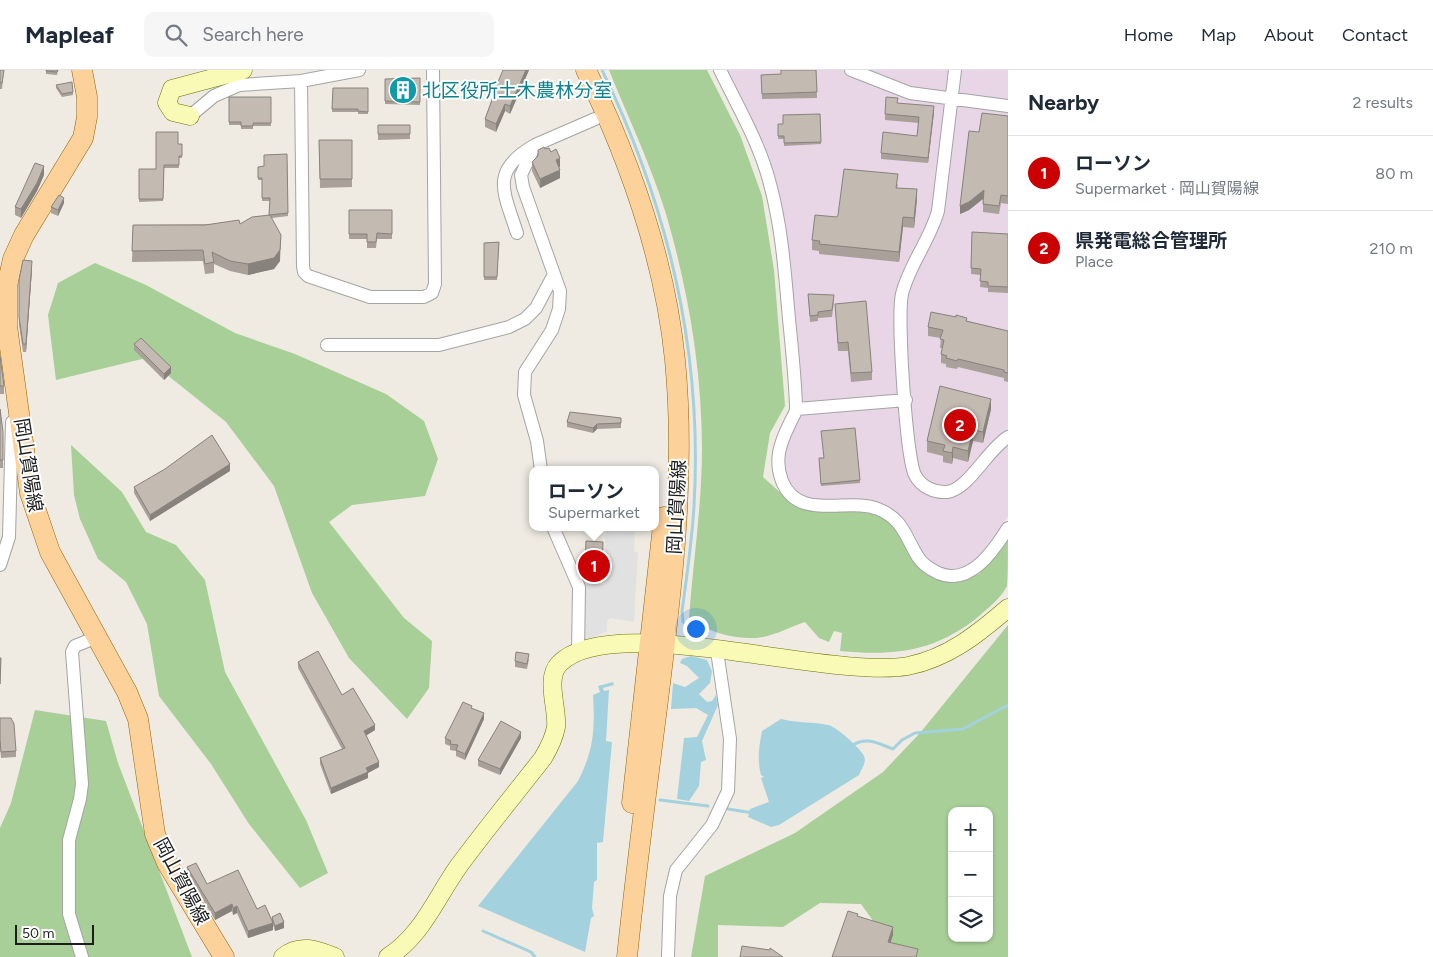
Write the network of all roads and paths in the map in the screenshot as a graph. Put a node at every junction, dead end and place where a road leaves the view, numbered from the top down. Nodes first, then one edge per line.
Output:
1 (82, 70) edge
2 (243, 70) edge
3 (359, 70) edge
4 (433, 70) edge
5 (574, 70) edge
6 (586, 70) edge
7 (721, 70) edge
8 (850, 70) edge
9 (954, 70) edge
10 (301, 81) junction
11 (953, 100) junction
12 (1008, 106) edge
13 (190, 116) joint
14 (595, 119) junction
15 (535, 145) junction
16 (517, 233) dead end
17 (553, 276) junction
18 (327, 345) dead end
19 (906, 400) junction
20 (20, 406) junction
21 (797, 409) junction
22 (1008, 437) edge
23 (540, 466) edge
24 (1008, 528) edge
25 (555, 531) edge
26 (0, 565) edge
27 (1008, 608) edge
28 (97, 637) junction
29 (657, 643) junction
30 (717, 651) junction
31 (578, 652) junction
32 (82, 957) edge
33 (224, 957) edge
34 (283, 957) edge
35 (335, 957) edge
36 (388, 957) edge
37 (614, 957) edge
38 (627, 957) edge
39 (668, 957) edge

1 - 20 main road, 岡山賀陽線
2 - 13 street
3 - 10 street
4 - 10 street
5 - 14 main road, 岡山賀陽線
6 - 29 main road, 岡山賀陽線
7 - 21 street
8 - 11 street
9 - 11 street
10 - 13 street
11 - 12 street
11 - 19 street
14 - 15 street
14 - 29 main road, 岡山賀陽線
15 - 16 street
15 - 17 street
17 - 18 street
17 - 23 street
19 - 21 street
19 - 22 street
20 - 26 street
20 - 28 main road, 岡山賀陽線
21 - 24 street
25 - 31 street
27 - 30 street
28 - 32 street
28 - 33 main road, 岡山賀陽線
29 - 30 street
29 - 31 street
29 - 37 main road, 岡山賀陽線
29 - 38 main road, 岡山賀陽線
30 - 39 street
31 - 36 street
34 - 35 street

